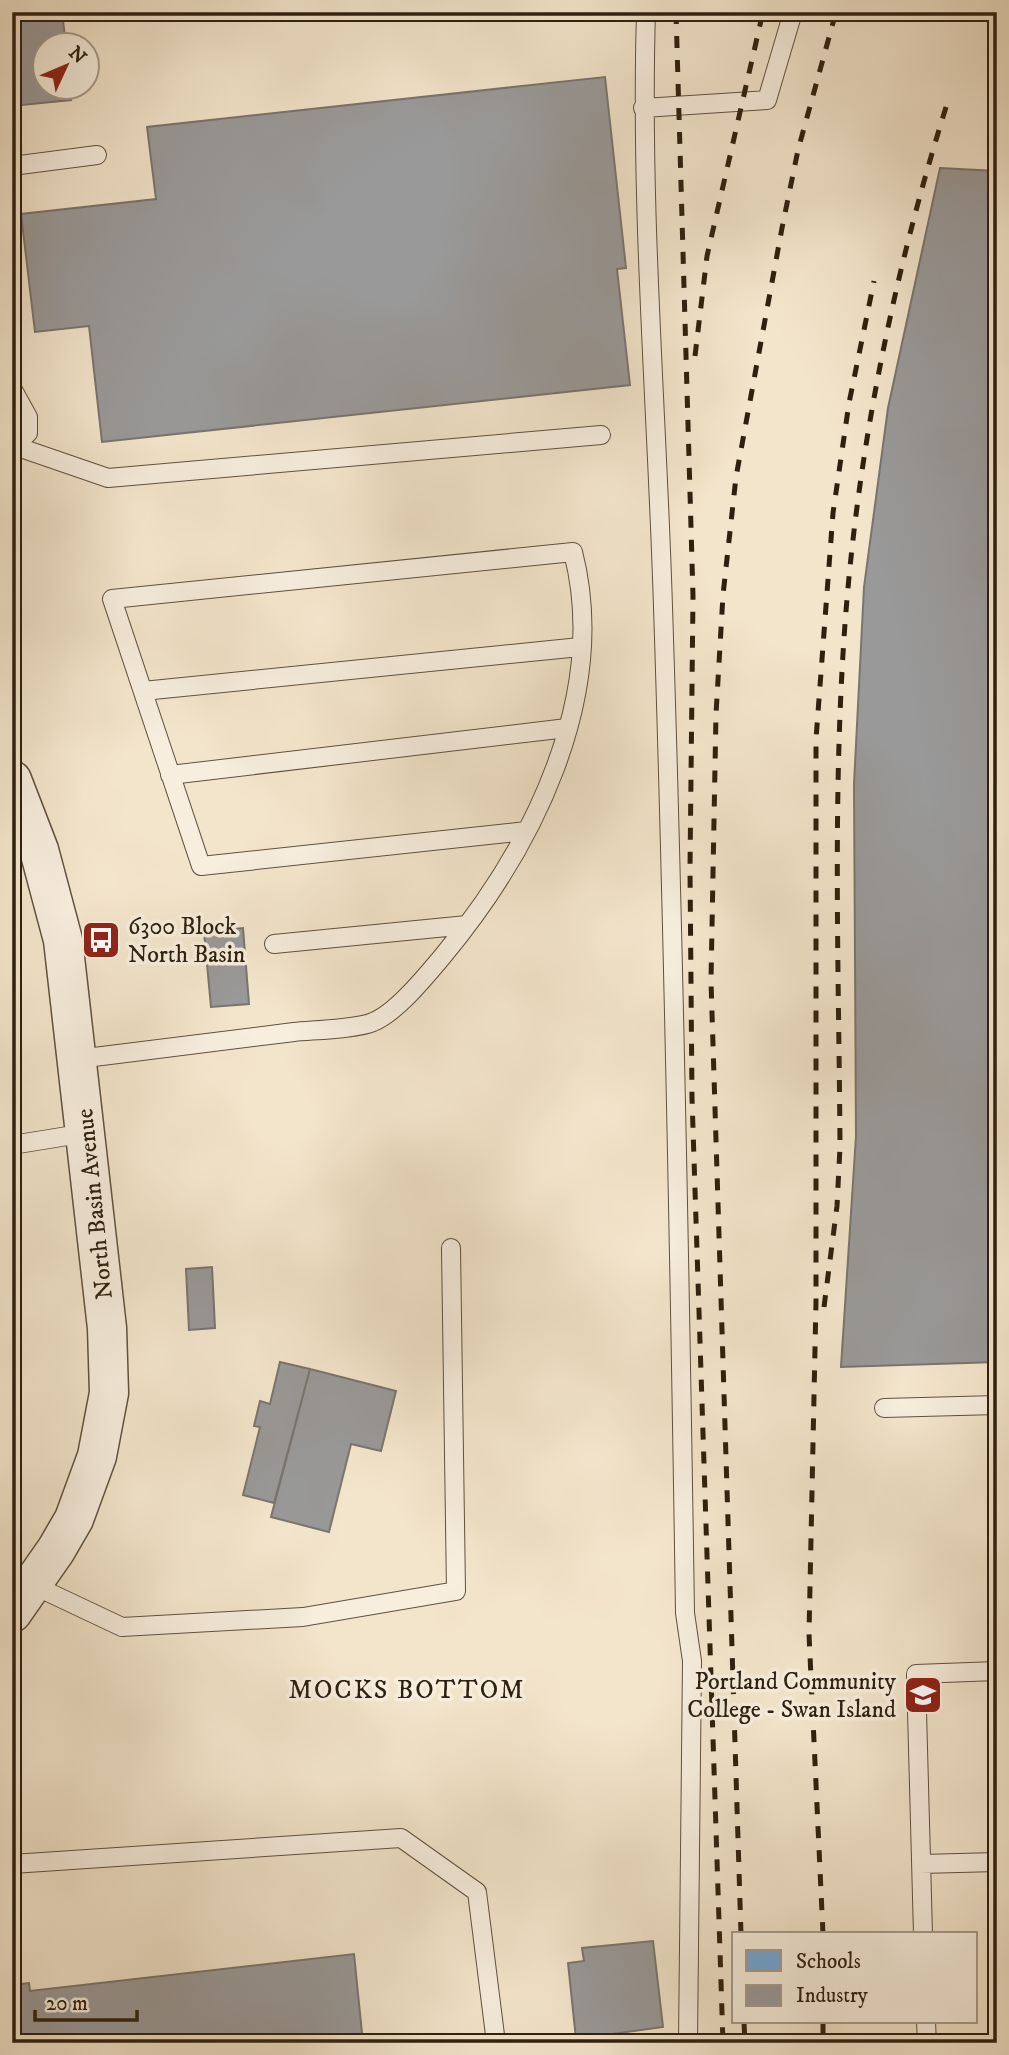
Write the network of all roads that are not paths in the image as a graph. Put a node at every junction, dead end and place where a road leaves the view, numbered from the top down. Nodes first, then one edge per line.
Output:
1 (646, 12) edge
2 (793, 12) edge
3 (643, 108) junction
4 (97, 155) dead end
5 (12, 166) edge
6 (12, 388) edge
7 (601, 435) dead end
8 (13, 447) edge
9 (580, 647) junction
10 (142, 691) junction
11 (567, 728) junction
12 (170, 775) junction
13 (12, 780) edge
14 (526, 831) junction
15 (467, 925) junction
16 (274, 944) dead end
17 (78, 1059) junction
18 (86, 1133) junction
19 (12, 1145) edge
20 (451, 1248) dead end
21 (997, 1405) edge
22 (884, 1408) dead end
23 (19, 1590) edge
24 (997, 1671) edge
25 (997, 1862) edge
26 (12, 1864) edge
27 (921, 1864) junction
28 (923, 1932) edge
29 (926, 2024) edge
30 (496, 2043) edge
31 (688, 2043) edge
32 (927, 2043) edge

1 - 3 lane
2 - 3 lane
3 - 31 lane
4 - 5 lane
6 - 8 lane
7 - 8 lane
9 - 10 lane
9 - 10 lane
9 - 11 lane
10 - 12 lane
11 - 12 lane
11 - 14 lane
12 - 14 lane
13 - 17 street, North Basin Avenue
14 - 15 lane
15 - 16 lane
15 - 17 lane
17 - 18 street, North Basin Avenue
18 - 19 lane
18 - 23 street, North Basin Avenue
20 - 23 lane
21 - 22 lane
24 - 27 lane
25 - 27 lane
26 - 30 lane
27 - 28 lane
29 - 32 lane

